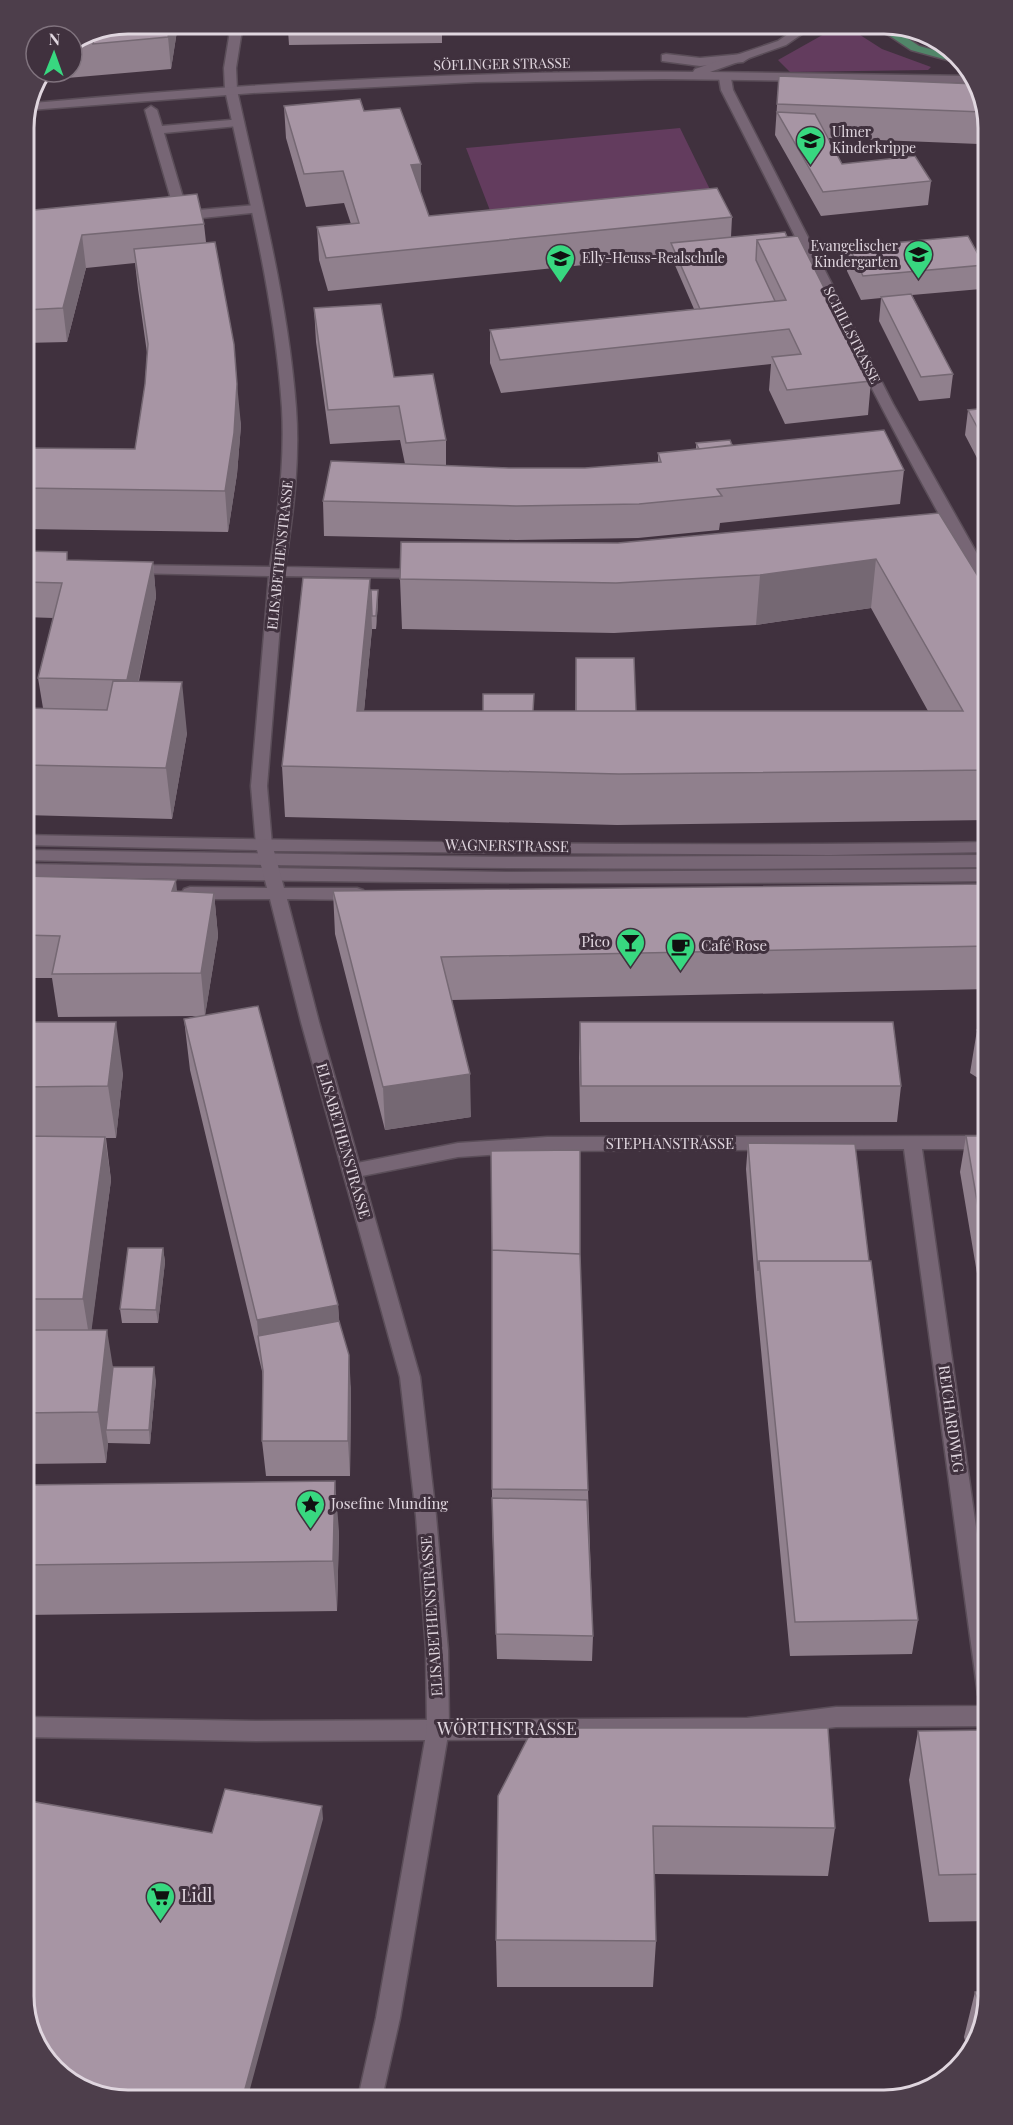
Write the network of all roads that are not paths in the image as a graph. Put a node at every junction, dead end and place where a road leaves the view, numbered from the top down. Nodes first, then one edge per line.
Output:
1 (235, 34) edge
2 (794, 35) edge
3 (896, 35) edge
4 (945, 57) edge
5 (666, 58) dead end
6 (743, 58) junction
7 (683, 77) junction
8 (725, 78) junction
9 (964, 80) edge
10 (231, 90) junction
11 (38, 106) edge
12 (151, 110) dead end
13 (238, 122) junction
14 (157, 130) junction
15 (256, 209) junction
16 (182, 216) junction
17 (160, 218) edge
18 (116, 568) edge
19 (277, 573) junction
20 (978, 573) edge
21 (438, 574) edge
22 (35, 841) edge
23 (978, 848) edge
24 (35, 855) edge
25 (268, 861) junction
26 (978, 861) edge
27 (35, 870) edge
28 (978, 875) edge
29 (978, 891) edge
30 (174, 893) edge
31 (378, 894) edge
32 (448, 894) edge
33 (823, 894) edge
34 (276, 895) junction
35 (682, 895) edge
36 (978, 1142) edge
37 (912, 1143) junction
38 (352, 1171) junction
39 (978, 1616) edge
40 (978, 1716) edge
41 (35, 1727) edge
42 (438, 1729) junction
43 (372, 2090) edge

1 - 10 street, ELISABETHENSTRASSE
2 - 6 street
3 - 4 main road
5 - 6 street
6 - 7 street
7 - 8 street, SÖFLINGER STRASSE
7 - 10 street, SÖFLINGER STRASSE
8 - 9 street, SÖFLINGER STRASSE
8 - 20 street, SCHILLSTRASSE
10 - 11 street, SÖFLINGER STRASSE
10 - 13 street, ELISABETHENSTRASSE
12 - 14 street
13 - 14 street
13 - 15 street, ELISABETHENSTRASSE
14 - 16 street
15 - 16 street
15 - 19 street, ELISABETHENSTRASSE
16 - 17 street
18 - 19 street
19 - 21 street
19 - 25 street, ELISABETHENSTRASSE
22 - 25 street, WAGNERSTRASSE
23 - 25 street, WAGNERSTRASSE
24 - 25 street
25 - 26 street
25 - 27 street
25 - 28 street
25 - 34 street, ELISABETHENSTRASSE
29 - 33 street
30 - 34 street
31 - 34 street
32 - 35 street
34 - 38 street, ELISABETHENSTRASSE
36 - 37 street, STEPHANSTRASSE
37 - 38 street, STEPHANSTRASSE
37 - 39 street, REICHARDWEG
38 - 42 street, ELISABETHENSTRASSE
40 - 42 street, WÖRTHSTRASSE
41 - 42 street, WÖRTHSTRASSE
42 - 43 street, ELISABETHENSTRASSE

